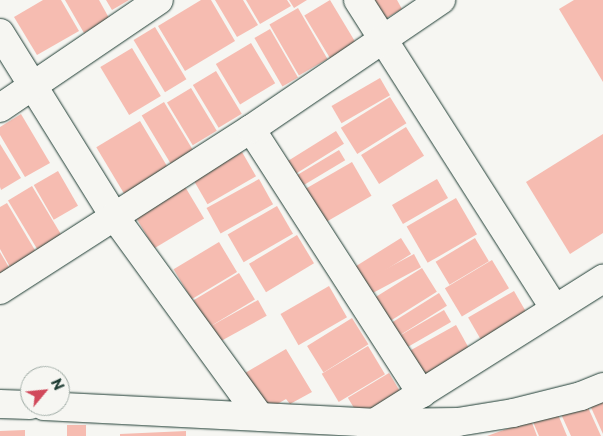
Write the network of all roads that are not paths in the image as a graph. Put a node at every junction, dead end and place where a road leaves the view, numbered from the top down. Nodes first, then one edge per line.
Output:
1 (159, 0) edge
2 (358, 0) edge
3 (441, 0) edge
4 (0, 33) edge
5 (382, 39) junction
6 (32, 87) junction
7 (0, 108) edge
8 (251, 129) junction
9 (114, 216) junction
10 (603, 279) edge
11 (0, 290) edge
12 (555, 310) junction
13 (603, 386) edge
14 (422, 394) junction
15 (0, 404) edge
16 (20, 405) edge
17 (70, 407) edge
18 (260, 418) junction
19 (374, 424) junction

1 - 6 street
2 - 5 street
3 - 5 street
4 - 6 street
5 - 8 street
5 - 12 street
6 - 7 street
6 - 9 street
8 - 9 street
8 - 14 street
9 - 11 street
9 - 18 street
10 - 12 street
12 - 14 street
13 - 19 street
14 - 19 street
15 - 16 street
17 - 18 street
18 - 19 street

